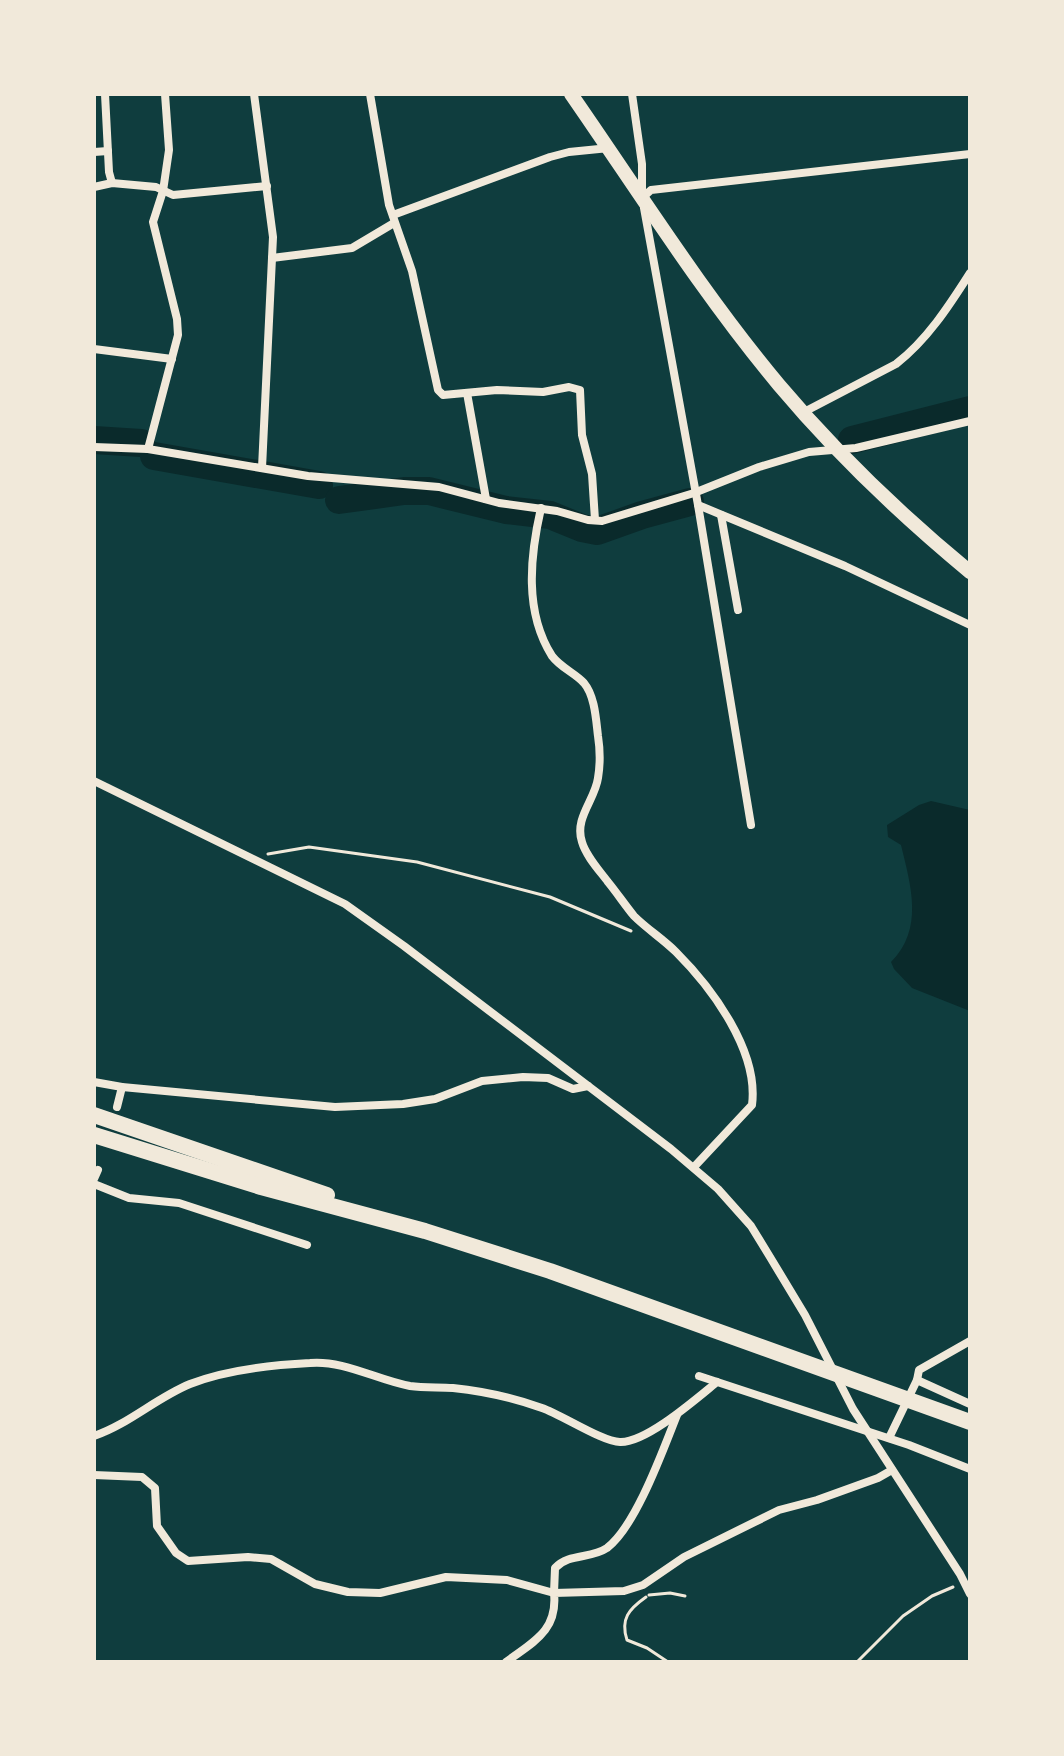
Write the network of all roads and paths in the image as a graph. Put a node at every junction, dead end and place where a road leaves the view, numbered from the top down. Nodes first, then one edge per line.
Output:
1 (105, 94) edge
2 (165, 94) edge
3 (254, 94) edge
4 (370, 94) edge
5 (571, 94) edge
6 (632, 94) edge
7 (609, 148) junction
8 (108, 151) junction
9 (94, 152) edge
10 (970, 154) edge
11 (112, 183) junction
12 (267, 186) junction
13 (94, 187) edge
14 (163, 191) junction
15 (642, 198) junction
16 (394, 219) junction
17 (272, 258) junction
18 (970, 273) edge
19 (94, 349) edge
20 (172, 359) junction
21 (467, 393) junction
22 (804, 412) junction
23 (970, 421) edge
24 (94, 447) edge
25 (148, 449) junction
26 (837, 449) junction
27 (262, 468) junction
28 (694, 493) junction
29 (486, 499) junction
30 (698, 505) junction
31 (541, 508) junction
32 (721, 515) junction
33 (595, 520) junction
34 (970, 572) edge
35 (738, 610) dead end
36 (970, 625) edge
37 (94, 781) edge
38 (751, 825) dead end
39 (244, 853) junction
40 (633, 932) dead end
41 (94, 1082) edge
42 (588, 1086) junction
43 (122, 1087) junction
44 (117, 1107) dead end
45 (94, 1115) edge
46 (94, 1135) edge
47 (694, 1167) junction
48 (95, 1177) edge
49 (425, 1231) junction
50 (307, 1245) dead end
51 (970, 1341) edge
52 (699, 1376) dead end
53 (917, 1380) junction
54 (717, 1382) junction
55 (970, 1404) edge
56 (677, 1415) junction
57 (970, 1422) edge
58 (867, 1432) junction
59 (94, 1436) edge
60 (889, 1438) junction
61 (970, 1469) edge
62 (892, 1470) junction
63 (94, 1475) edge
64 (967, 1581) edge
65 (658, 1587) dead end
66 (554, 1593) junction
67 (970, 1594) edge
68 (649, 1595) junction
69 (685, 1596) dead end
70 (506, 1662) edge
71 (668, 1662) edge
72 (857, 1662) edge

1 - 8 street
2 - 14 street
3 - 12 street
4 - 16 street
5 - 7 main road
6 - 15 street
7 - 15 main road
7 - 16 street
8 - 9 street
8 - 11 street
10 - 15 street
11 - 13 street
11 - 14 street
12 - 14 street
12 - 17 street
14 - 20 street
15 - 22 main road
15 - 28 street
16 - 17 street
16 - 21 street
17 - 27 street
18 - 22 street
19 - 20 street
20 - 25 street
21 - 29 street
21 - 33 street
22 - 26 main road
23 - 26 street
24 - 25 street
25 - 27 street
26 - 28 street
26 - 34 main road
27 - 29 street
28 - 30 street
28 - 33 street
29 - 31 street
30 - 32 street
30 - 38 street
31 - 33 street
31 - 47 street
32 - 35 street
32 - 36 street
37 - 39 street
39 - 40 path
39 - 42 street
41 - 43 street
42 - 43 street
42 - 47 street
43 - 44 street
45 - 49 highway
46 - 49 highway
47 - 58 street
48 - 50 street
49 - 57 highway
51 - 53 street
52 - 54 street
53 - 55 street
53 - 60 street
54 - 56 street
54 - 58 street
56 - 59 street
56 - 66 street
58 - 60 street
58 - 62 street
60 - 61 street
62 - 64 street
62 - 66 street
63 - 66 street
64 - 67 street
64 - 72 path
65 - 68 path
66 - 70 street
68 - 69 path
68 - 71 path

